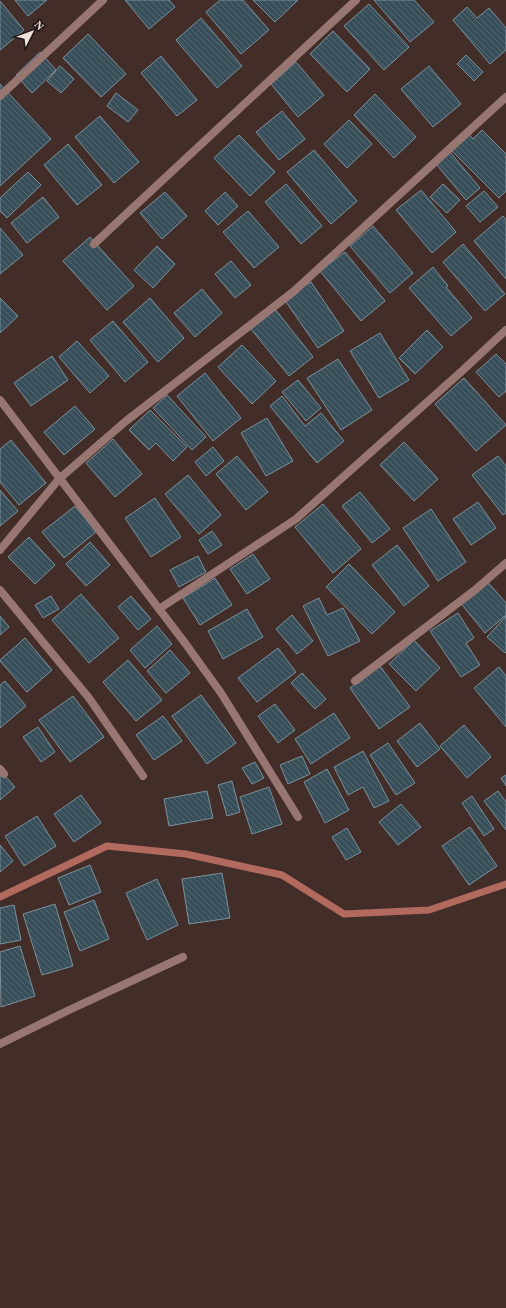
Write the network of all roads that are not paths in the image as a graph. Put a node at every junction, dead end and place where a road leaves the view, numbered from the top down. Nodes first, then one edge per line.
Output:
1 (103, 0) edge
2 (356, 0) edge
3 (0, 96) edge
4 (506, 97) edge
5 (94, 244) dead end
6 (506, 330) edge
7 (0, 400) edge
8 (59, 479) junction
9 (0, 550) edge
10 (506, 563) edge
11 (0, 590) edge
12 (159, 609) junction
13 (355, 681) dead end
14 (142, 776) dead end
15 (298, 817) dead end
16 (183, 957) dead end
17 (0, 1044) edge

1 - 3 street
2 - 5 street
4 - 8 street
6 - 12 street
7 - 8 street
8 - 9 street
8 - 12 street
10 - 13 street
11 - 14 street
12 - 15 street
16 - 17 street

